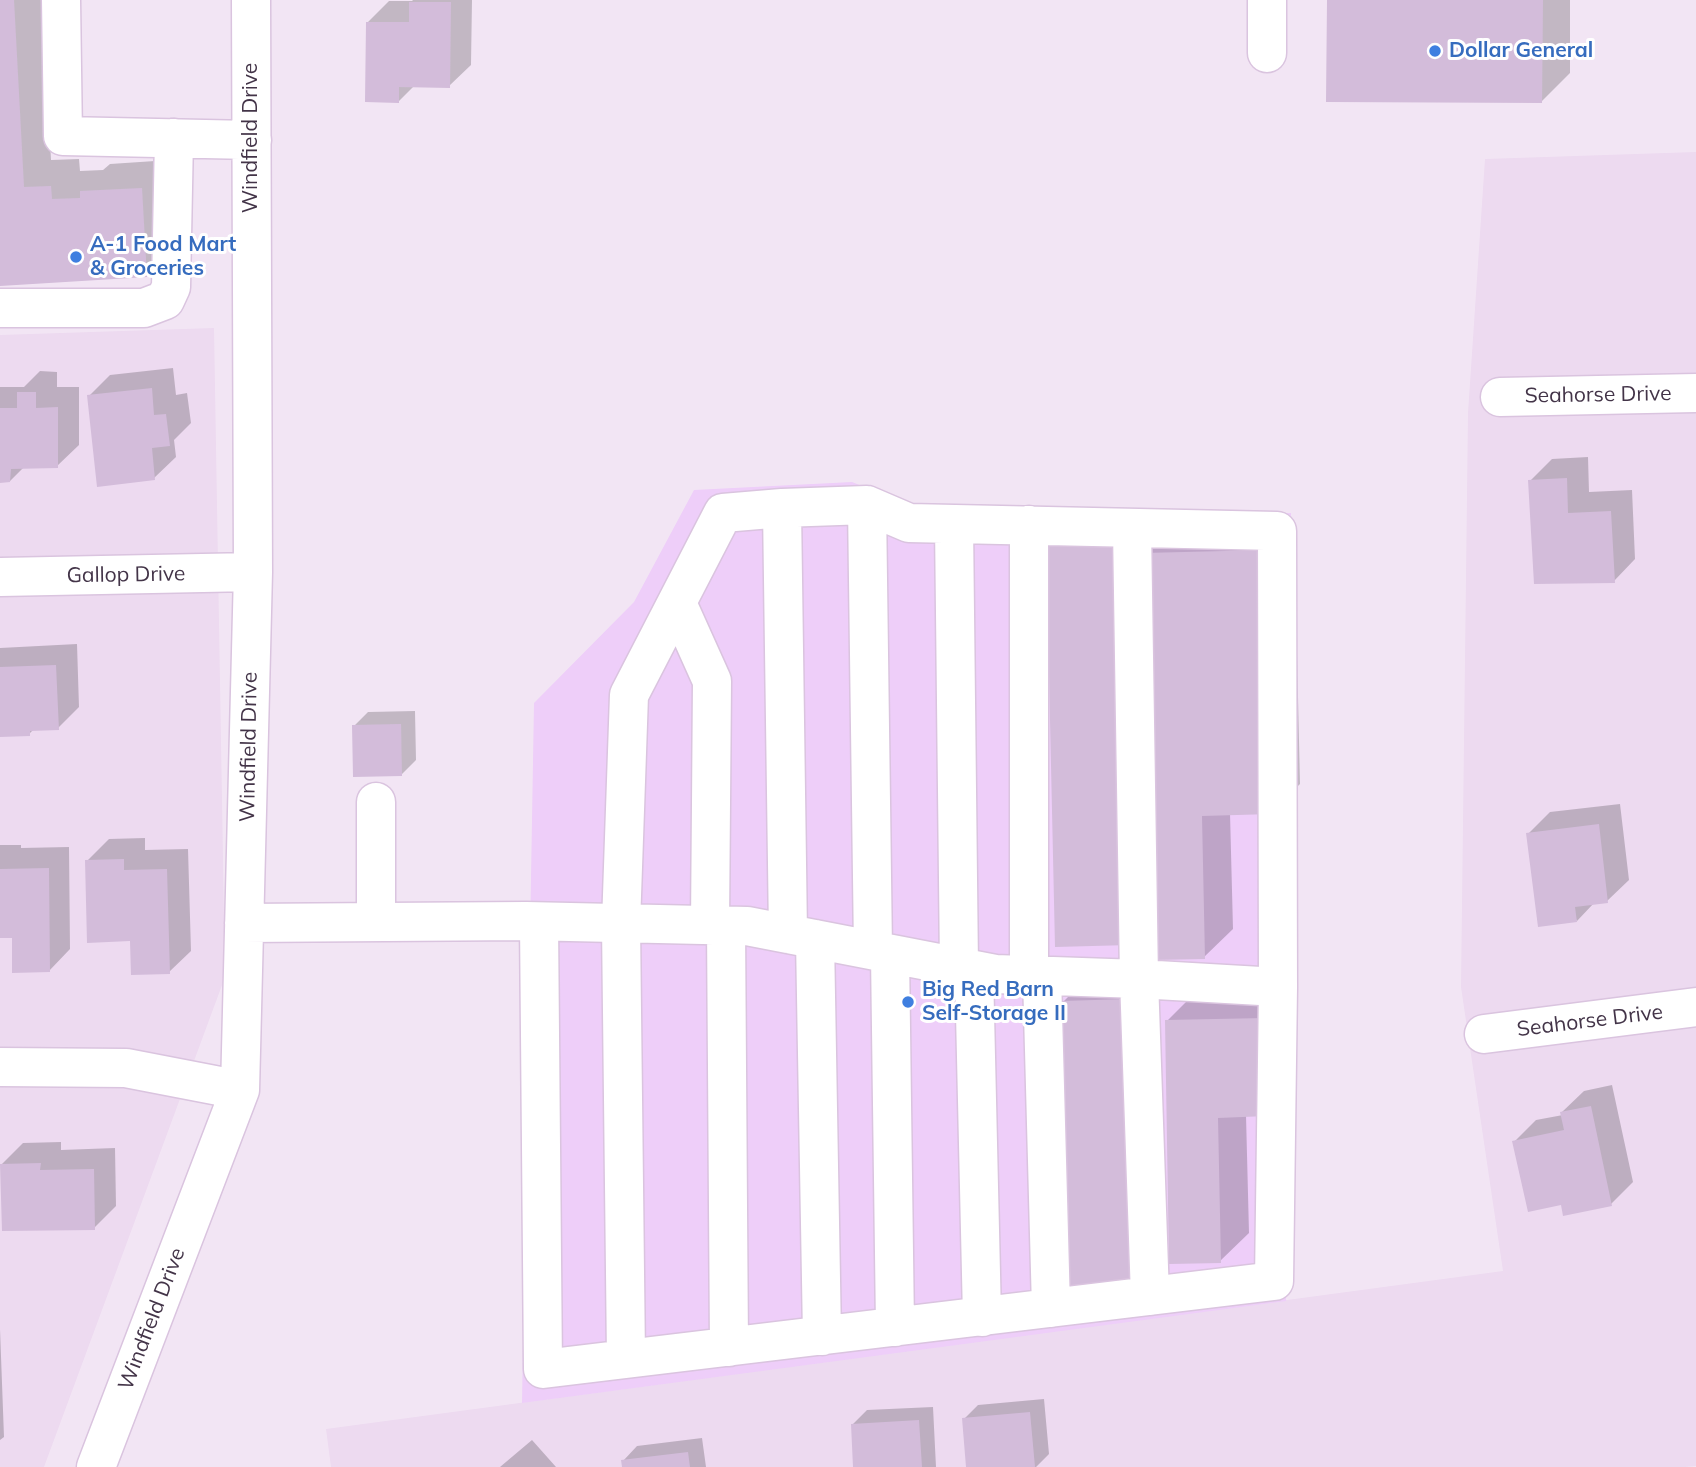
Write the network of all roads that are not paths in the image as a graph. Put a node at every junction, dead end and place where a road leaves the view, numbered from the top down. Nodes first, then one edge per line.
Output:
1 (61, 0) edge
2 (251, 0) edge
3 (1267, 0) edge
4 (1267, 53) dead end
5 (174, 138) junction
6 (252, 140) junction
7 (0, 308) edge
8 (1696, 393) edge
9 (1500, 397) dead end
10 (867, 505) junction
11 (782, 508) junction
12 (954, 524) junction
13 (1028, 525) junction
14 (1132, 528) junction
15 (253, 572) junction
16 (0, 577) edge
17 (677, 603) junction
18 (376, 802) dead end
19 (376, 922) junction
20 (540, 922) junction
21 (244, 923) junction
22 (621, 924) junction
23 (718, 925) junction
24 (801, 936) junction
25 (882, 952) junction
26 (967, 969) junction
27 (1035, 976) junction
28 (1139, 979) junction
29 (1278, 987) junction
30 (1696, 1007) edge
31 (1483, 1034) dead end
32 (0, 1067) edge
33 (240, 1090) junction
34 (1150, 1296) junction
35 (1051, 1308) junction
36 (982, 1317) junction
37 (895, 1327) junction
38 (822, 1336) junction
39 (729, 1347) junction
40 (626, 1359) junction
41 (96, 1467) edge

1 - 5 street
2 - 6 street, Windfield Drive
3 - 4 street
5 - 6 street
5 - 7 street
6 - 15 street, Windfield Drive
8 - 9 street, Seahorse Drive
10 - 11 street
10 - 12 street
10 - 25 street
11 - 17 street
11 - 24 street
12 - 13 street
12 - 26 street
13 - 14 street
13 - 27 street
14 - 28 street
14 - 29 street
15 - 16 street, Gallop Drive
15 - 21 street, Windfield Drive
17 - 22 street
17 - 23 street
18 - 19 street
19 - 20 street
19 - 21 street
20 - 22 street
20 - 40 street
21 - 33 street, Windfield Drive
22 - 23 street
22 - 40 street
23 - 24 street
23 - 39 street
24 - 25 street
24 - 38 street
25 - 26 street
25 - 37 street
26 - 27 street
26 - 36 street
27 - 28 street
27 - 35 street
28 - 29 street
28 - 34 street
29 - 34 street
30 - 31 street, Seahorse Drive
32 - 33 street
33 - 41 street, Windfield Drive
34 - 35 street
35 - 36 street
36 - 37 street
37 - 38 street
38 - 39 street
39 - 40 street

